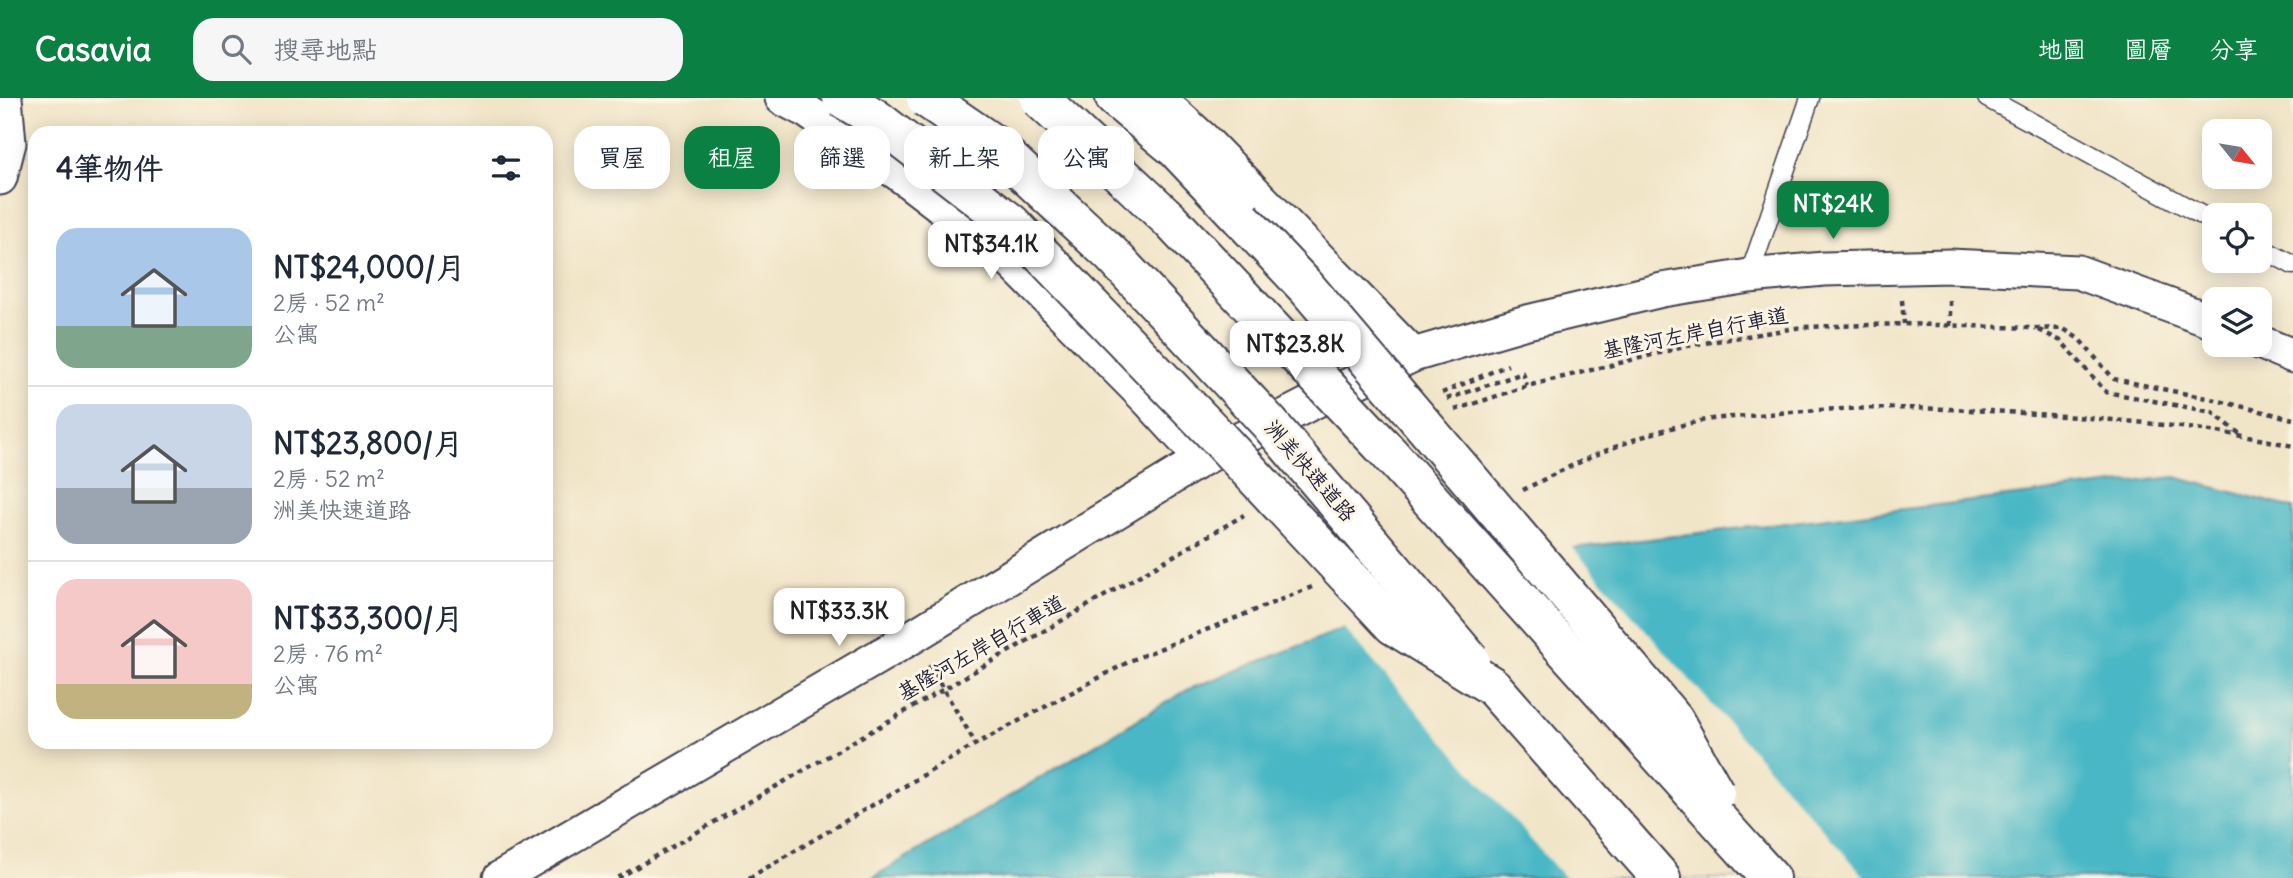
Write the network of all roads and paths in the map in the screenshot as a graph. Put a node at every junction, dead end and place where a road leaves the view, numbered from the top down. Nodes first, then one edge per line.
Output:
1 (5, 98) edge
2 (782, 98) edge
3 (842, 98) edge
4 (926, 98) edge
5 (955, 98) edge
6 (1039, 98) edge
7 (1115, 98) edge
8 (1158, 98) edge
9 (1810, 98) edge
10 (1987, 98) edge
11 (900, 175) junction
12 (0, 178) edge
13 (2202, 215) edge
14 (2272, 254) edge
15 (2293, 265) edge
16 (1749, 276) junction
17 (1902, 294) dead end
18 (2202, 318) edge
19 (1904, 324) junction
20 (2038, 330) junction
21 (2272, 347) edge
22 (1413, 355) junction
23 (2293, 356) edge
24 (1516, 362) dead end
25 (1527, 386) dead end
26 (1437, 395) dead end
27 (2293, 419) edge
28 (2293, 446) edge
29 (1202, 459) junction
30 (1250, 511) dead end
31 (1492, 686) junction
32 (943, 688) junction
33 (976, 744) dead end
34 (1760, 867) edge
35 (500, 878) edge
36 (618, 878) edge
37 (1661, 878) edge

1 - 12 street
2 - 11 street
3 - 31 highway, bridge
4 - 31 highway, 洲美快速道路, bridge
5 - 11 lane
6 - 34 highway, bridge
7 - 34 highway, bridge
8 - 22 street
9 - 16 lane
10 - 13 lane
11 - 29 street
14 - 15 lane
16 - 18 street
16 - 22 street
17 - 19 path
19 - 20 path, 基隆河左岸自行車道
19 - 25 path, 基隆河左岸自行車道
20 - 27 path, 基隆河左岸自行車道
20 - 28 path, 基隆河左岸自行車道
21 - 23 street
22 - 29 street
24 - 26 path
29 - 35 street
30 - 32 path, 基隆河左岸自行車道
31 - 37 highway, 洲美快速道路
32 - 33 path
32 - 36 path, 基隆河左岸自行車道

